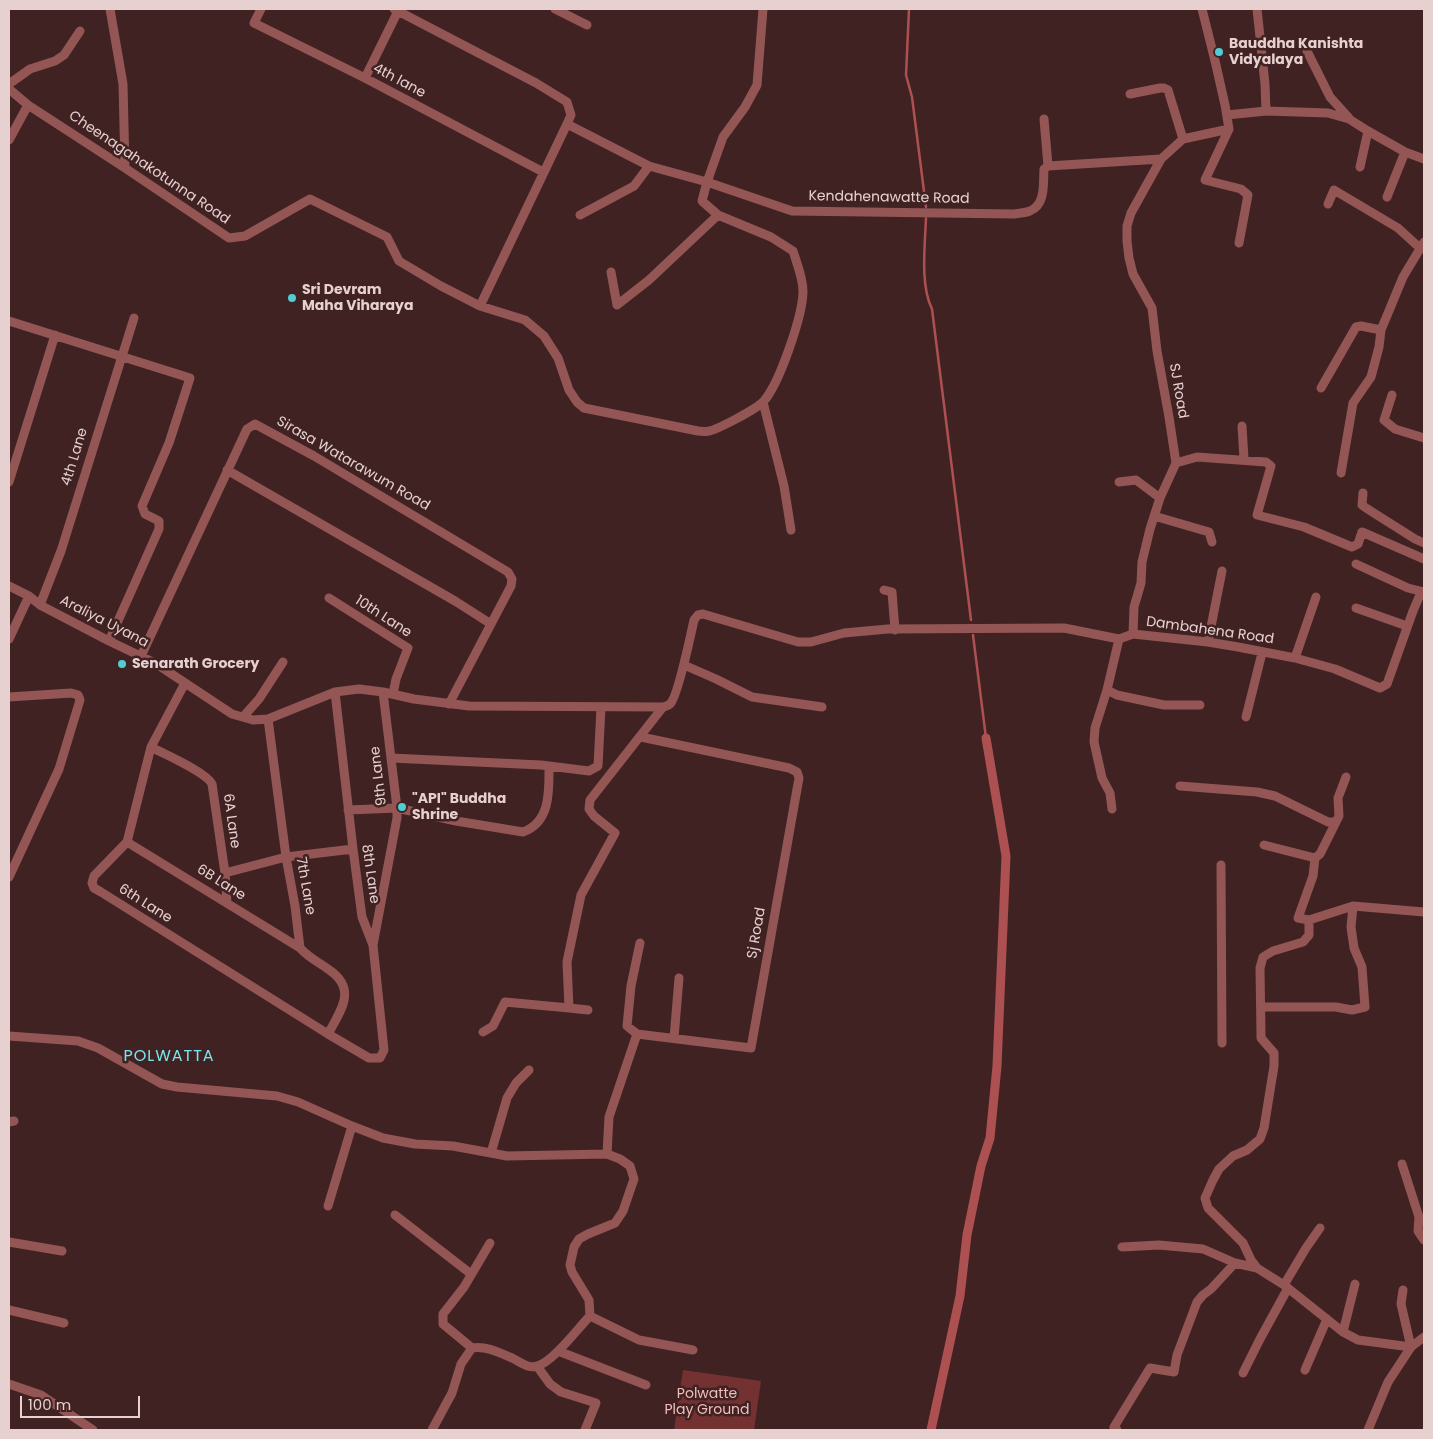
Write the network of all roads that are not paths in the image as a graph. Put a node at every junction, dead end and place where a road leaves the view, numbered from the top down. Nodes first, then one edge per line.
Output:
1 (110, 9) edge
2 (261, 9) edge
3 (397, 9) edge
4 (555, 9) edge
5 (763, 9) edge
6 (1202, 9) edge
7 (1257, 9) edge
8 (587, 25) dead end
9 (80, 31) dead end
10 (1307, 51) dead end
11 (365, 78) junction
12 (9, 84) edge
13 (9, 89) edge
14 (1130, 94) dead end
15 (28, 105) junction
16 (1266, 111) junction
17 (1227, 115) junction
18 (1044, 119) dead end
19 (1349, 119) junction
20 (567, 124) junction
21 (1229, 129) junction
22 (1368, 131) junction
23 (1183, 139) junction
24 (9, 140) edge
25 (1405, 152) junction
26 (1161, 159) junction
27 (1424, 159) edge
28 (649, 166) junction
29 (1048, 166) junction
30 (1360, 167) dead end
31 (125, 168) junction
32 (543, 172) junction
33 (707, 182) junction
34 (1388, 197) dead end
35 (1328, 204) dead end
36 (580, 215) dead end
37 (718, 215) junction
38 (1239, 243) dead end
39 (1422, 246) edge
40 (611, 272) dead end
41 (480, 306) junction
42 (134, 318) dead end
43 (9, 321) edge
44 (1381, 330) junction
45 (55, 335) junction
46 (121, 356) junction
47 (1321, 388) dead end
48 (1392, 395) dead end
49 (763, 402) junction
50 (1242, 426) dead end
51 (1424, 438) edge
52 (1244, 459) junction
53 (1176, 464) junction
54 (227, 470) junction
55 (1341, 473) dead end
56 (9, 482) edge
57 (1119, 482) dead end
58 (1363, 492) dead end
59 (1160, 498) junction
60 (1154, 516) junction
61 (791, 530) dead end
62 (1212, 542) dead end
63 (1424, 543) edge
64 (1424, 559) edge
65 (1356, 564) dead end
66 (1222, 571) dead end
67 (9, 586) edge
68 (884, 590) dead end
69 (1424, 592) edge
70 (29, 596) junction
71 (1316, 597) dead end
72 (328, 598) dead end
73 (40, 604) junction
74 (1356, 608) dead end
75 (491, 624) junction
76 (1408, 626) junction
77 (895, 630) junction
78 (1133, 634) junction
79 (9, 639) edge
80 (1119, 639) junction
81 (109, 641) junction
82 (1208, 642) junction
83 (1262, 653) junction
84 (140, 656) junction
85 (1295, 658) junction
86 (283, 662) dead end
87 (684, 665) junction
88 (185, 682) junction
89 (1106, 690) junction
90 (335, 692) junction
91 (383, 692) junction
92 (393, 694) junction
93 (9, 697) edge
94 (449, 704) junction
95 (1200, 705) dead end
96 (663, 707) junction
97 (822, 707) dead end
98 (600, 708) junction
99 (243, 717) junction
100 (1246, 717) dead end
101 (268, 719) junction
102 (641, 737) junction
103 (151, 747) junction
104 (391, 758) junction
105 (549, 766) junction
106 (1346, 777) dead end
107 (1180, 786) dead end
108 (397, 808) junction
109 (1112, 809) dead end
110 (348, 810) junction
111 (1336, 822) junction
112 (127, 842) junction
113 (1264, 845) dead end
114 (353, 849) junction
115 (286, 857) junction
116 (1315, 858) junction
117 (1221, 865) dead end
118 (225, 874) junction
119 (9, 877) edge
120 (227, 903) junction
121 (1353, 906) junction
122 (1424, 912) edge
123 (1309, 920) junction
124 (640, 943) dead end
125 (373, 945) junction
126 (300, 948) junction
127 (679, 978) dead end
128 (1261, 1007) junction
129 (569, 1008) junction
130 (588, 1010) dead end
131 (483, 1032) dead end
132 (328, 1034) junction
133 (637, 1034) junction
134 (9, 1036) edge
135 (674, 1038) junction
136 (1222, 1043) dead end
137 (380, 1058) joint
138 (528, 1070) dead end
139 (352, 1126) junction
140 (491, 1154) junction
141 (607, 1154) junction
142 (1402, 1164) dead end
143 (328, 1206) dead end
144 (394, 1215) dead end
145 (1422, 1216) edge
146 (1320, 1228) dead end
147 (1424, 1240) edge
148 (9, 1242) edge
149 (490, 1243) dead end
150 (1122, 1248) dead end
151 (62, 1251) dead end
152 (1235, 1263) junction
153 (1257, 1268) junction
154 (471, 1274) junction
155 (1354, 1284) dead end
156 (1286, 1286) junction
157 (1403, 1290) dead end
158 (9, 1310) edge
159 (590, 1316) junction
160 (1327, 1319) junction
161 (64, 1323) dead end
162 (1343, 1332) junction
163 (1424, 1337) edge
164 (1410, 1347) junction
165 (472, 1348) junction
166 (692, 1350) dead end
167 (558, 1351) junction
168 (537, 1366) junction
169 (1305, 1370) dead end
170 (1243, 1373) dead end
171 (9, 1384) edge
172 (646, 1385) dead end
173 (93, 1430) edge
174 (432, 1430) edge
175 (585, 1430) edge
176 (1117, 1430) edge
177 (1368, 1430) edge

1 - 31 street
2 - 11 street, 4th lane
3 - 11 street
3 - 20 street
4 - 8 street
5 - 33 street
6 - 17 street
7 - 16 street
9 - 12 street
10 - 19 street
11 - 32 street, 4th lane
13 - 15 street, Cheenagahakotunna Road
14 - 23 street
15 - 24 street
15 - 31 street, Cheenagahakotunna Road
16 - 17 street
16 - 19 street
17 - 21 street
18 - 29 street
19 - 22 street
20 - 28 street, Kendahenawatte Road
20 - 32 street
21 - 23 street
21 - 38 street
22 - 25 street
22 - 30 street
23 - 26 street
25 - 27 street
25 - 34 street
26 - 29 street
26 - 53 street, SJ Road
28 - 33 street, Kendahenawatte Road
28 - 36 street
29 - 33 street, Kendahenawatte Road
31 - 41 street, Cheenagahakotunna Road
32 - 41 street
33 - 37 street
35 - 39 street
37 - 40 street
37 - 49 street
39 - 44 street
41 - 49 street
42 - 46 street, 4th Lane
43 - 45 street
44 - 47 street
44 - 55 street
45 - 46 street
45 - 56 street
46 - 73 street, 4th Lane
46 - 81 street
48 - 51 street
49 - 61 street
50 - 52 street
52 - 53 street
52 - 64 street
53 - 59 street
54 - 75 street
54 - 75 street, Sirasa Watarawum Road
54 - 84 street, Sirasa Watarawum Road
57 - 59 street
58 - 63 street
59 - 60 street
60 - 62 street
60 - 78 street
65 - 69 street
66 - 82 street
67 - 70 street, Araliya Uyana
68 - 77 street
69 - 76 street, Dambahena Road
70 - 73 street, Araliya Uyana
70 - 79 street
71 - 85 street
72 - 92 street, 10th Lane
73 - 81 street, Araliya Uyana
74 - 76 street
75 - 94 street, Sirasa Watarawum Road
76 - 85 street, Dambahena Road
77 - 80 street
77 - 87 street
78 - 80 street, Dambahena Road
78 - 82 street, Dambahena Road
80 - 89 street
81 - 84 street, Araliya Uyana
82 - 83 street, Dambahena Road
83 - 85 street, Dambahena Road
83 - 100 street
84 - 88 street, Araliya Uyana
86 - 99 street
87 - 96 street
87 - 97 street
88 - 99 street, Araliya Uyana
88 - 103 street, 6th Lane
89 - 95 street
89 - 109 street
90 - 91 street, Araliya Uyana
90 - 101 street, Araliya Uyana
90 - 110 street, 8th Lane
91 - 92 street, Araliya Uyana
91 - 104 street, 9th Lane
92 - 94 street, Araliya Uyana
93 - 119 street
94 - 98 street, Araliya Uyana
96 - 98 street, Araliya Uyana
96 - 102 street
98 - 105 street
99 - 101 street, Araliya Uyana
101 - 115 street, 7th Lane
102 - 129 street
102 - 135 street, Sj Road
103 - 112 street, 6th Lane
103 - 118 street, 6A Lane
104 - 105 street
104 - 108 street, 9th Lane
105 - 108 street
106 - 111 street
107 - 111 street
108 - 110 street
108 - 125 street, 9th Lane
110 - 114 street, 8th Lane
111 - 116 street
112 - 120 street, 6B Lane
112 - 132 street, 6th Lane
113 - 116 street
114 - 115 street
114 - 125 street, 8th Lane
115 - 118 street
115 - 126 street, 7th Lane
116 - 123 street
117 - 136 street
118 - 120 street, 6A Lane
120 - 126 street, 6B Lane
121 - 122 street
121 - 123 street
121 - 128 street
123 - 128 street
124 - 133 street
125 - 137 street, 8th Lane
126 - 132 street
127 - 135 street
128 - 153 street
129 - 130 street
129 - 131 street
132 - 137 street, 6th Lane
133 - 135 street, Sj Road
133 - 141 street
134 - 139 street
138 - 140 street
139 - 140 street
139 - 143 street
140 - 141 street
141 - 159 street
142 - 145 street
144 - 154 street
145 - 147 street
146 - 156 street
148 - 151 street
149 - 154 street
150 - 152 street
152 - 153 street
152 - 176 street
153 - 156 street
154 - 165 street
155 - 162 street
156 - 160 street
156 - 170 street
157 - 164 street
158 - 161 street
159 - 166 street
159 - 167 street
160 - 162 street
160 - 169 street
162 - 164 street
163 - 164 street
164 - 177 street
165 - 168 street
165 - 174 street
167 - 168 street
167 - 172 street
168 - 175 street
171 - 173 street

